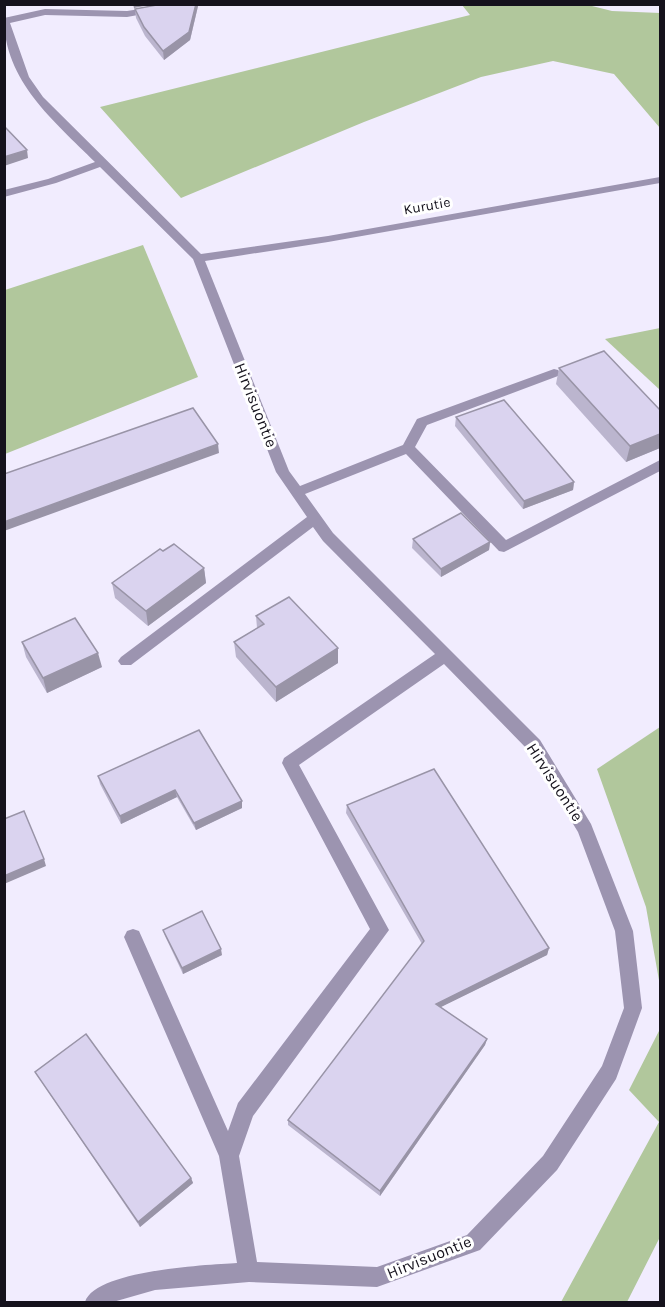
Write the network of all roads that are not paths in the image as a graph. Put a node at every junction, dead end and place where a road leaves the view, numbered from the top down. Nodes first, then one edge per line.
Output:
1 (194, 4) edge
2 (5, 21) edge
3 (101, 163) junction
4 (660, 180) edge
5 (4, 194) edge
6 (198, 258) junction
7 (554, 374) dead end
8 (408, 448) junction
9 (660, 465) edge
10 (297, 492) junction
11 (315, 518) junction
12 (445, 655) junction
13 (126, 661) dead end
14 (132, 937) dead end
15 (229, 1155) junction
16 (249, 1272) junction
17 (95, 1302) edge

1 - 2 street
2 - 3 street, Hirvisuontie
3 - 5 street
3 - 6 street, Hirvisuontie
4 - 6 street, Kurutie
6 - 10 street, Hirvisuontie
7 - 8 street
8 - 9 street
8 - 10 street
10 - 11 street, Hirvisuontie
11 - 12 street, Hirvisuontie
11 - 13 street
12 - 15 street
12 - 16 street, Hirvisuontie
14 - 15 street
15 - 16 street
16 - 17 street, Hirvisuontie

